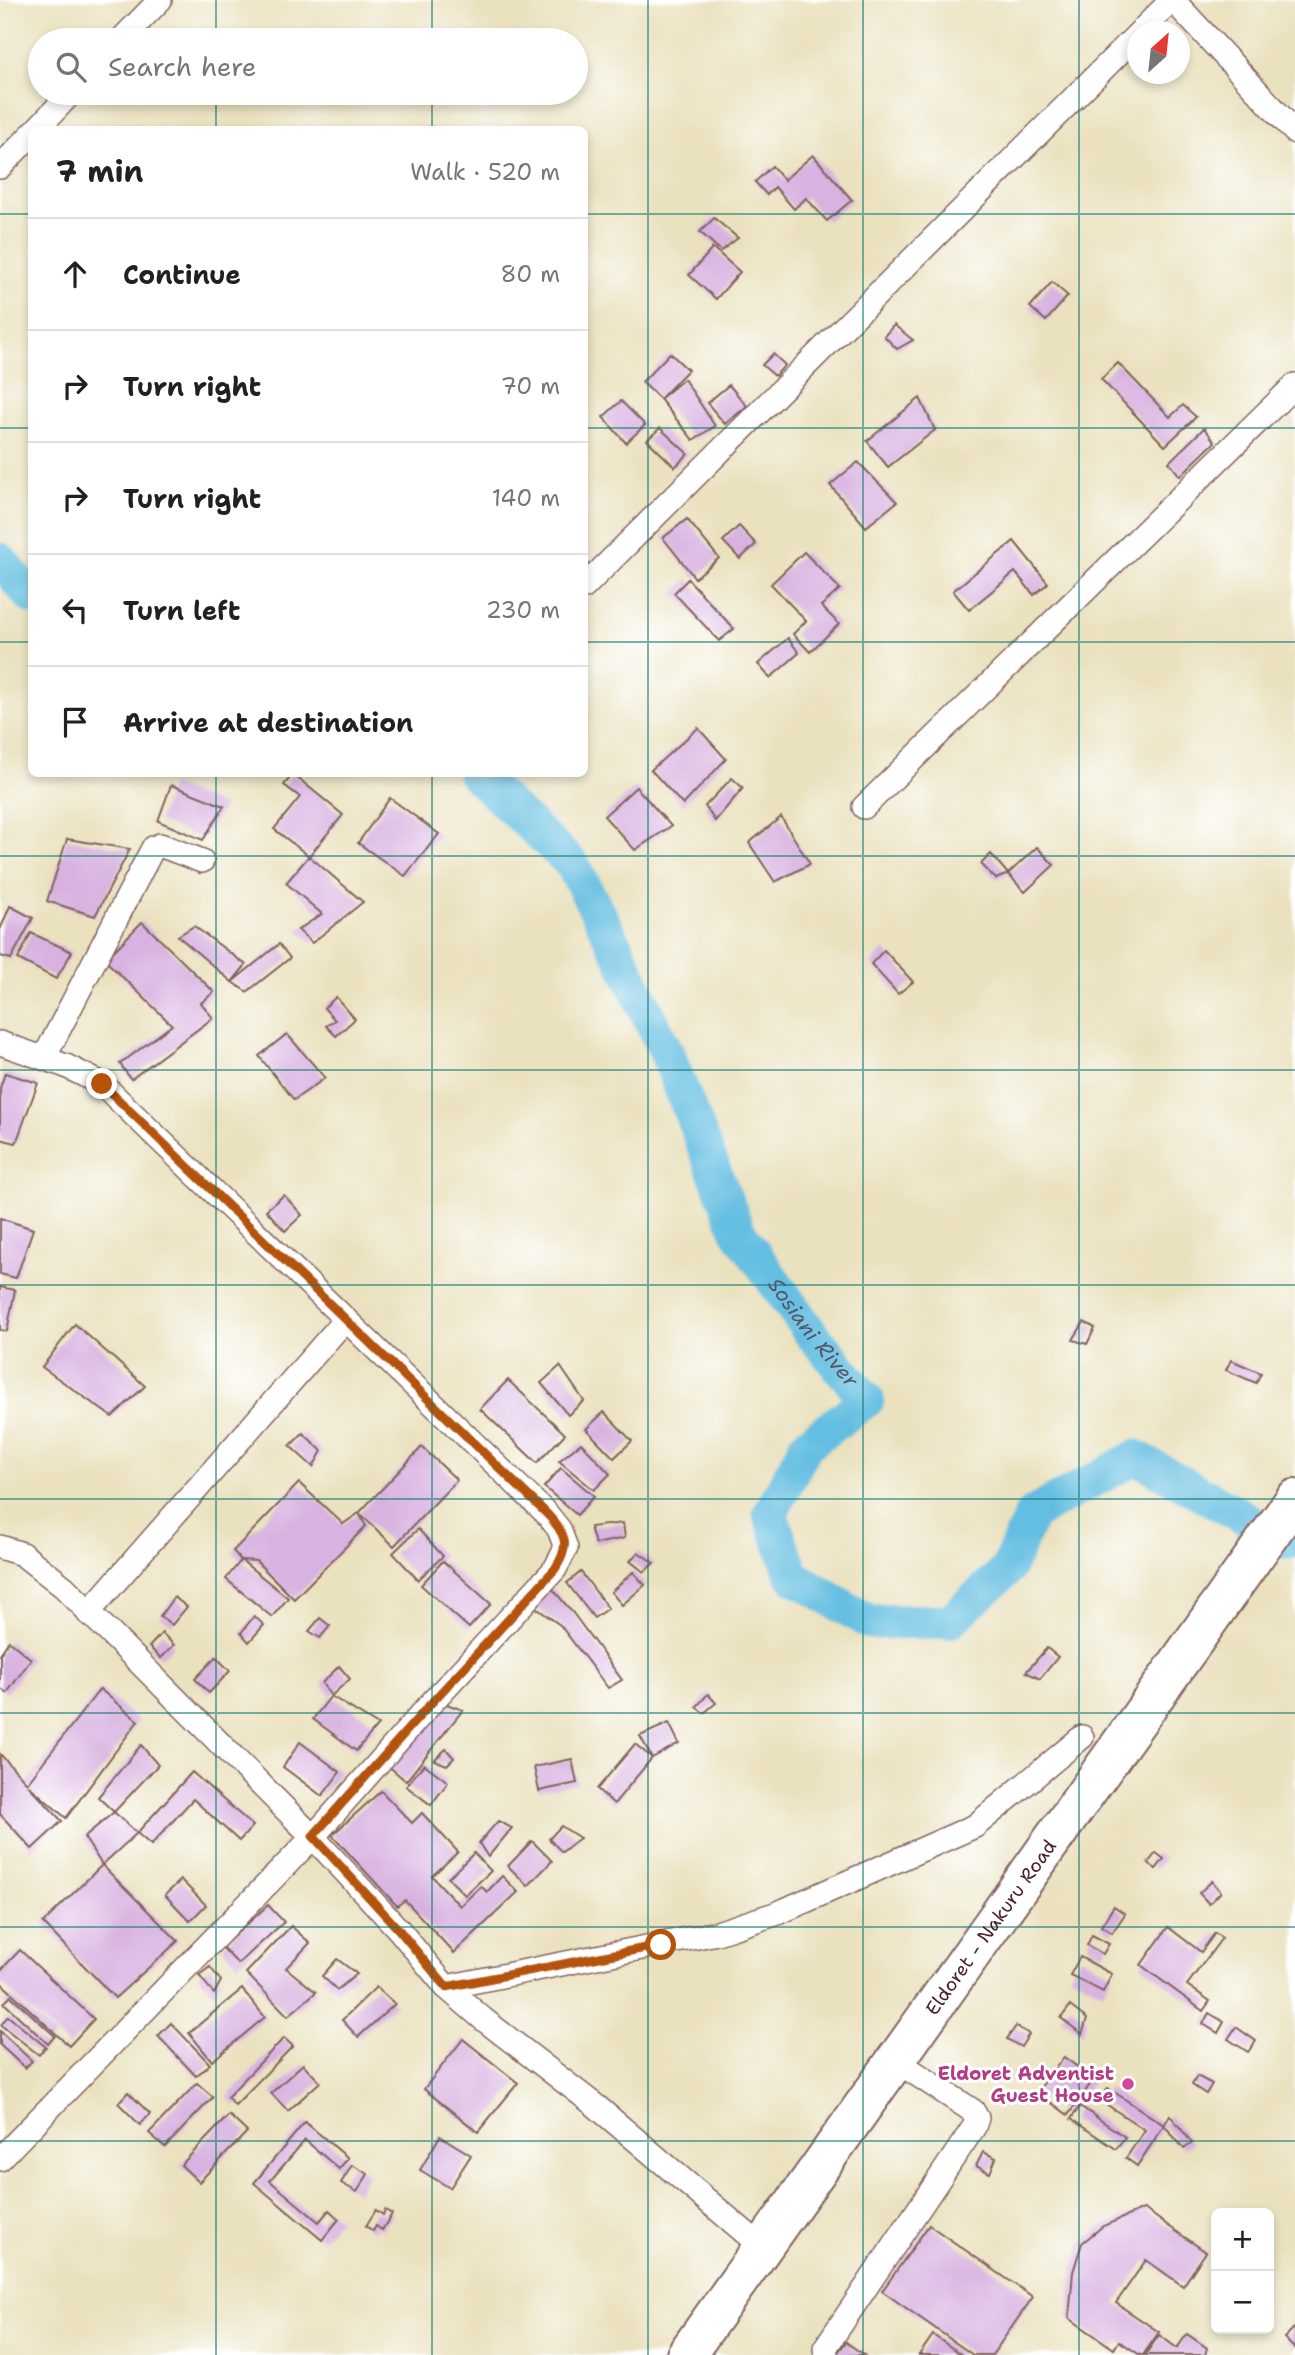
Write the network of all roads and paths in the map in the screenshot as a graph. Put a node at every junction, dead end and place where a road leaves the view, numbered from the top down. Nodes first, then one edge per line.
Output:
1 (160, 0) edge
2 (1172, 0) edge
3 (1151, 21) edge
4 (133, 28) edge
5 (1127, 45) edge
6 (60, 105) edge
7 (1292, 124) edge
8 (40, 126) edge
9 (28, 138) edge
10 (0, 167) edge
11 (1295, 385) edge
12 (588, 583) edge
13 (863, 807) dead end
14 (202, 861) dead end
15 (0, 1043) edge
16 (44, 1058) junction
17 (345, 1320) junction
18 (1290, 1506) edge
19 (0, 1547) edge
20 (88, 1613) junction
21 (1082, 1737) dead end
22 (313, 1836) junction
23 (446, 1987) junction
24 (895, 2060) junction
25 (0, 2159) edge
26 (762, 2247) junction
27 (686, 2355) edge
28 (826, 2355) edge

1 - 4 street
2 - 3 street
2 - 7 street
5 - 12 street
6 - 8 street
9 - 10 street
11 - 13 street
14 - 16 street
15 - 16 street
16 - 17 street
17 - 20 street
17 - 22 street
18 - 24 highway, Eldoret - Nakuru Road
19 - 20 street
20 - 22 street
21 - 23 street
22 - 23 street
22 - 25 street
23 - 26 street
24 - 26 highway, Eldoret - Nakuru Road
24 - 28 street
26 - 27 highway, Eldoret - Nakuru Road

